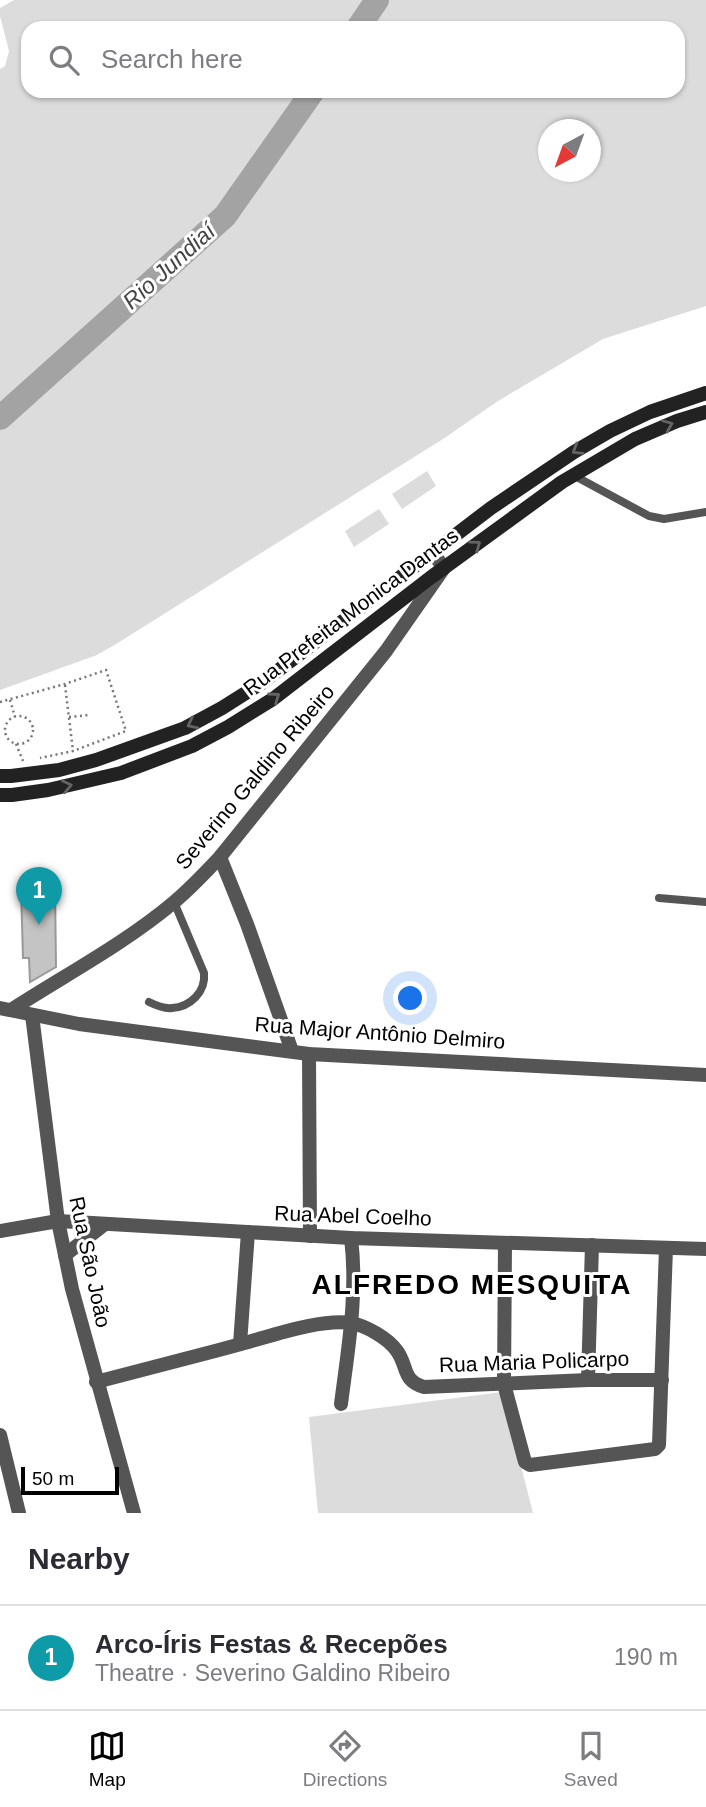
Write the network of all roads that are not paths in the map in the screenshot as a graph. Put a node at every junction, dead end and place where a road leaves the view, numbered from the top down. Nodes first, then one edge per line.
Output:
1 (706, 393) edge
2 (706, 412) edge
3 (573, 475) junction
4 (706, 513) edge
5 (433, 553) junction
6 (444, 568) junction
7 (0, 776) edge
8 (0, 795) edge
9 (220, 857) junction
10 (659, 898) dead end
11 (174, 902) junction
12 (706, 902) edge
13 (149, 1002) dead end
14 (6, 1009) edge
15 (32, 1015) junction
16 (292, 1051) junction
17 (309, 1054) junction
18 (706, 1075) edge
19 (58, 1221) junction
20 (105, 1224) junction
21 (0, 1231) edge
22 (248, 1232) junction
23 (310, 1236) junction
24 (351, 1238) junction
25 (505, 1243) junction
26 (593, 1245) junction
27 (666, 1248) junction
28 (706, 1249) edge
29 (65, 1255) junction
30 (352, 1323) junction
31 (240, 1344) junction
32 (588, 1380) junction
33 (662, 1380) junction
34 (96, 1382) junction
35 (504, 1384) junction
36 (341, 1404) dead end
37 (0, 1435) edge
38 (19, 1513) edge
39 (134, 1513) edge

1 -> 5 main road, Rua Prefeita Monica Dantas
3 -> 2 main road, Rua Prefeita Monica Dantas
3 - 4 lane
6 -> 3 main road, Rua Prefeita Monica Dantas
5 - 6 street
5 -> 7 main road, Rua Prefeita Monica Dantas
8 -> 6 main road, Rua Prefeita Monica Dantas
6 - 9 street, Severino Galdino Ribeiro
9 - 11 street, Severino Galdino Ribeiro
9 - 16 street
10 - 12 lane
11 - 13 lane
11 - 14 street, Severino Galdino Ribeiro
14 - 15 street, Rua Major Antônio Delmiro
15 - 16 street, Rua Major Antônio Delmiro
15 - 19 street, Rua São João
16 - 17 street, Rua Major Antônio Delmiro
17 - 18 street, Rua Major Antônio Delmiro
17 - 23 street
19 - 20 street, Rua Abel Coelho
19 - 21 street, Rua Abel Coelho
19 - 29 street, Rua São João
20 - 22 street, Rua Abel Coelho
20 - 29 street
22 - 23 street, Rua Abel Coelho
22 - 31 street
23 - 24 street, Rua Abel Coelho
24 - 25 street, Rua Abel Coelho
24 - 30 street
25 - 26 street, Rua Abel Coelho
25 - 35 street
26 - 27 street, Rua Abel Coelho
26 - 32 street
27 - 28 street, Rua Abel Coelho
27 - 33 street
29 - 34 street, Rua São João
30 - 31 street
30 - 35 street, Rua Maria Policarpo
30 - 36 street
31 - 34 street
32 - 33 street, Rua Maria Policarpo
32 - 35 street, Rua Maria Policarpo
33 - 35 street
34 - 39 street, Rua São João
37 - 38 street

